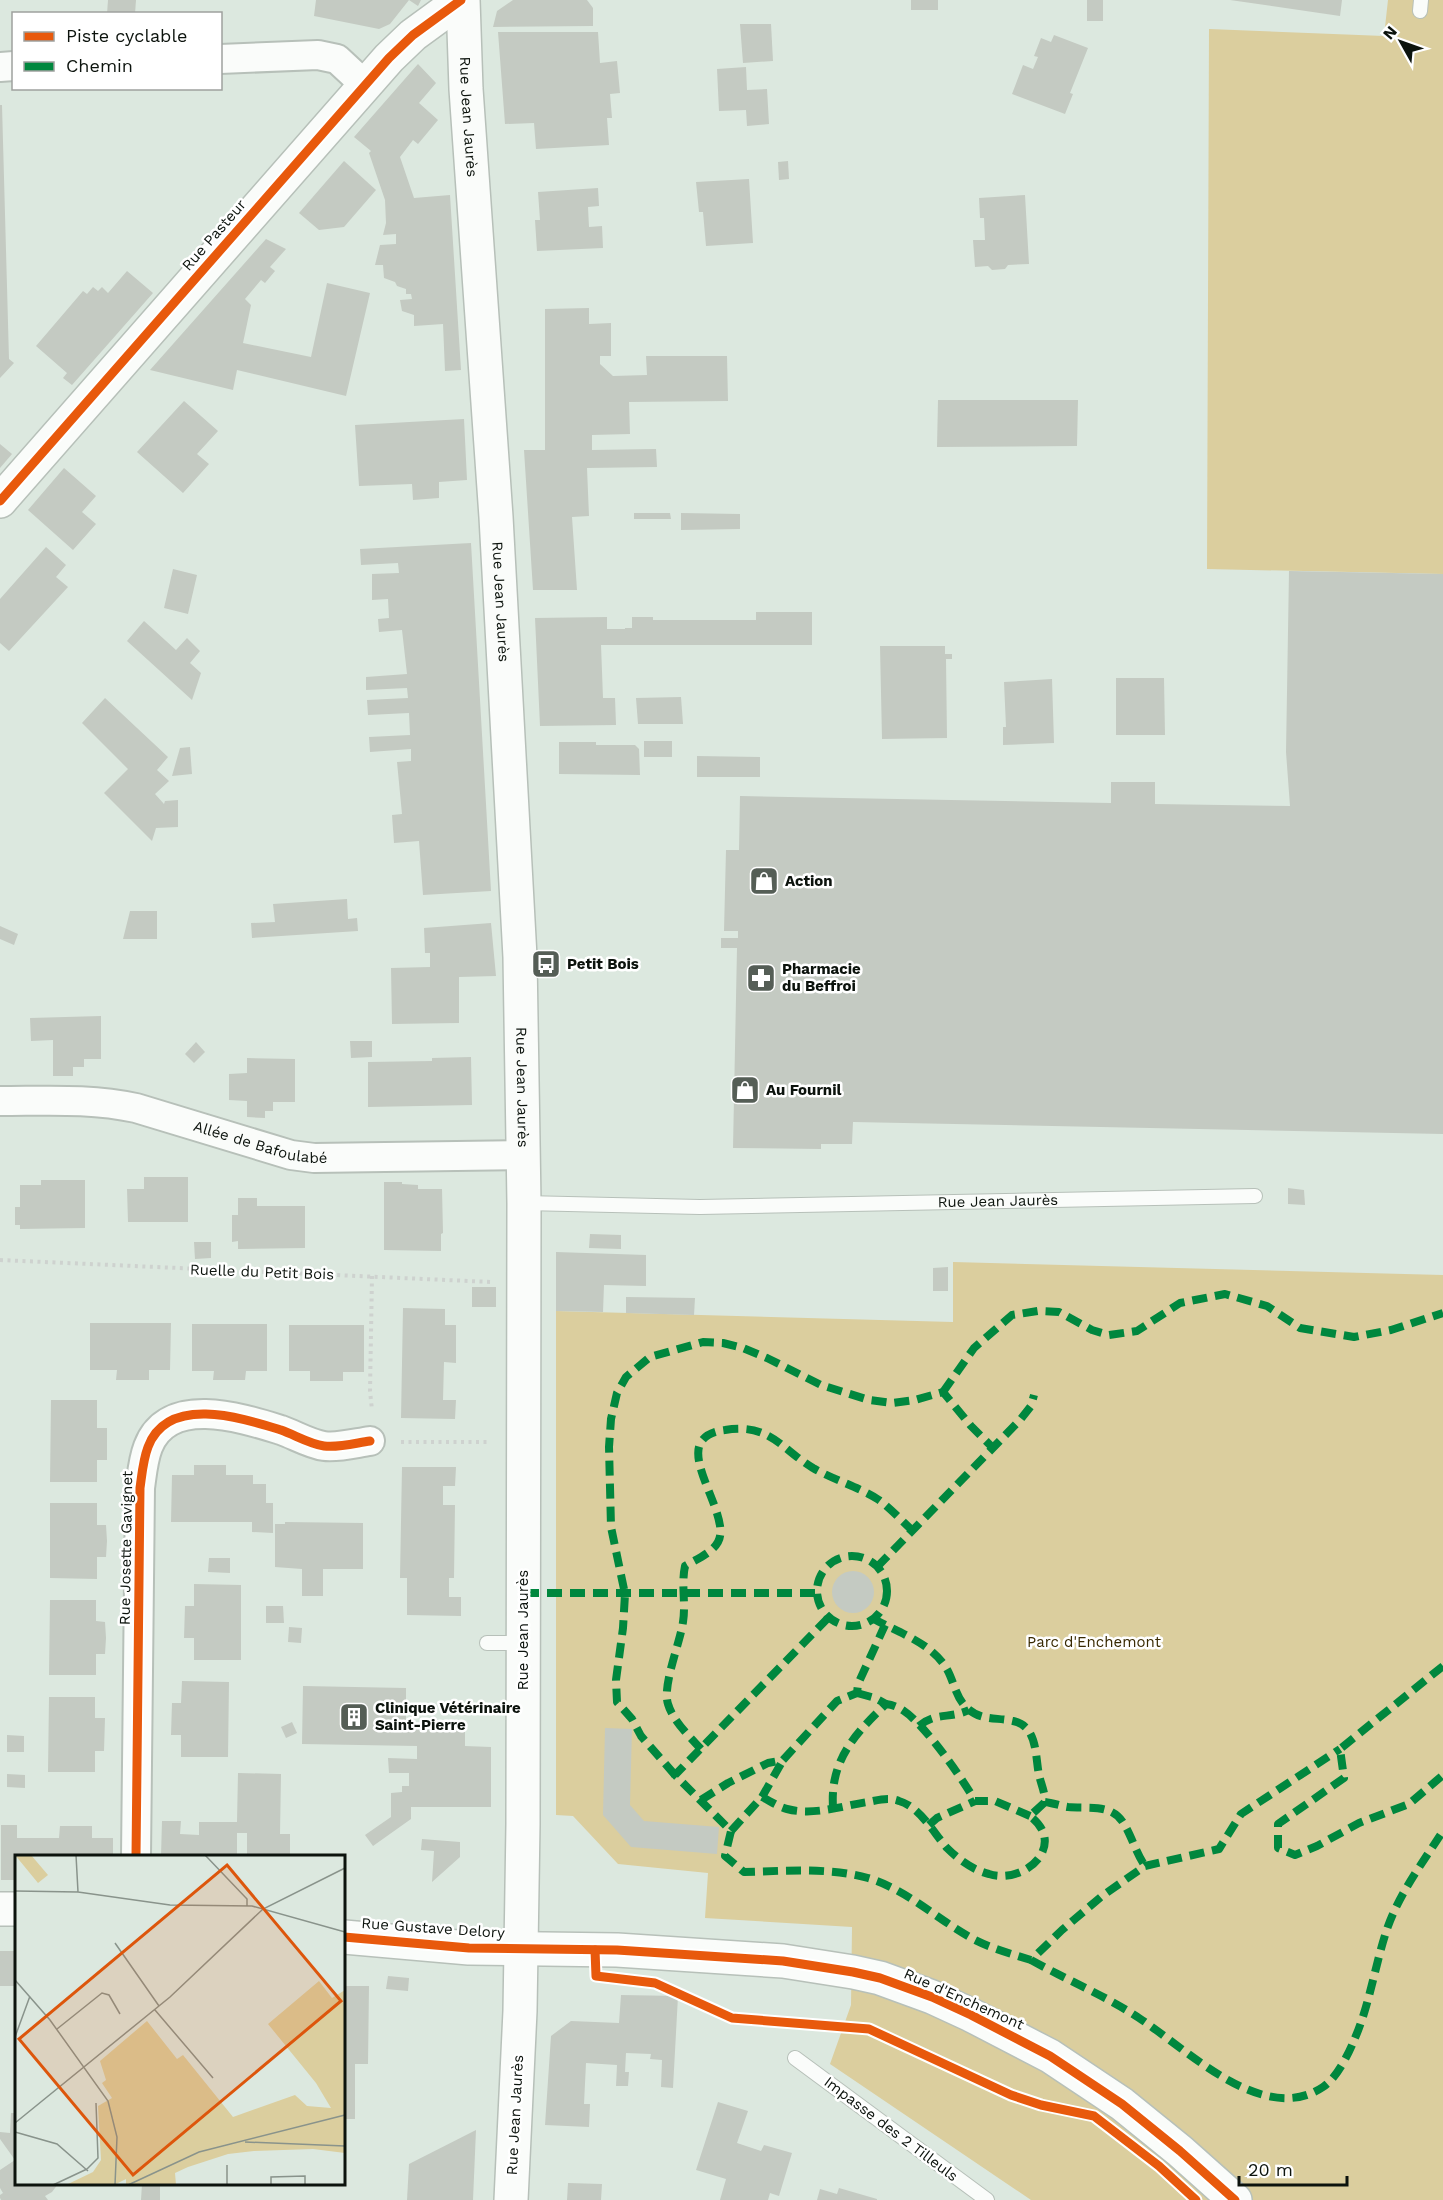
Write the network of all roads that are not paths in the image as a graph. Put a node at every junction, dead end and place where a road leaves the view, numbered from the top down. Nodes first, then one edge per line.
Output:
1 (462, 0) edge
2 (222, 59) edge
3 (365, 85) junction
4 (0, 501) edge
5 (0, 1101) edge
6 (523, 1155) junction
7 (1255, 1196) dead end
8 (524, 1203) junction
9 (373, 1442) road end
10 (488, 1643) dead end
11 (524, 1643) junction
12 (136, 1855) edge
13 (345, 1937) edge
14 (522, 1948) junction
15 (795, 2058) dead end
16 (511, 2200) edge
17 (987, 2200) edge
18 (1234, 2200) edge

1 - 3 main road, Rue Pasteur
1 - 6 main road, Rue Jean Jaurès
2 - 3 street
3 - 4 main road, Rue Pasteur
5 - 6 street, Allée de Bafoulabé
6 - 8 main road, Rue Jean Jaurès
7 - 8 lane, Rue Jean Jaurès
8 - 11 main road, Rue Jean Jaurès
9 - 12 street, Rue Josette Gavignet
10 - 11 lane
11 - 14 main road, Rue Jean Jaurès
13 - 14 main road, Rue Gustave Delory
14 - 16 main road, Rue Jean Jaurès
14 - 18 main road, Rue d'Enchemont
15 - 17 lane, Impasse des 2 Tilleuls

